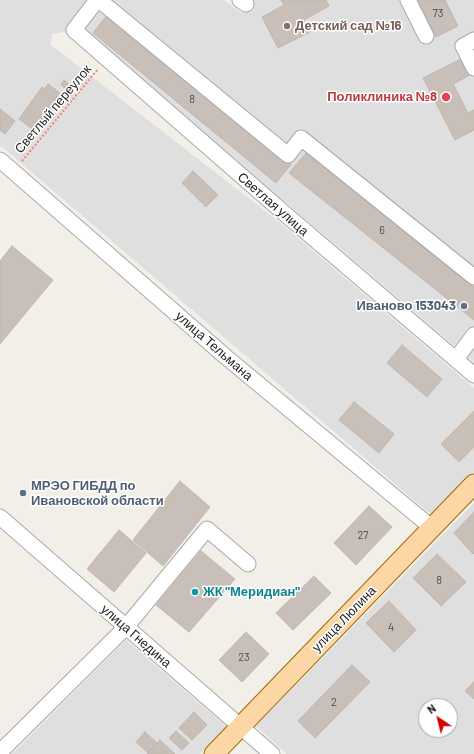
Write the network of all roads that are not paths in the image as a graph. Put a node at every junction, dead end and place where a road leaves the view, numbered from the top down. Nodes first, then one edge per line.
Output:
1 (98, 0) edge
2 (408, 0) edge
3 (426, 36) dead end
4 (474, 40) edge
5 (474, 68) edge
6 (0, 160) edge
7 (474, 277) edge
8 (474, 335) edge
9 (456, 359) junction
10 (474, 375) edge
11 (474, 484) edge
12 (0, 518) edge
13 (431, 527) junction
14 (248, 564) dead end
15 (126, 627) junction
16 (242, 727) junction
17 (0, 752) edge
18 (214, 754) edge
19 (272, 754) edge

1 - 7 street
1 - 9 street, Светлая улица
2 - 3 street
4 - 5 street
6 - 13 street, улица Тельмана
8 - 9 street
9 - 10 street, Светлая улица
11 - 13 main road, улица Люлина
12 - 15 street, улица Гнедина
13 - 16 main road, улица Люлина
14 - 15 street
15 - 16 street, улица Гнедина
15 - 17 street
16 - 18 main road, улица Люлина
16 - 19 street, улица Гнедина

